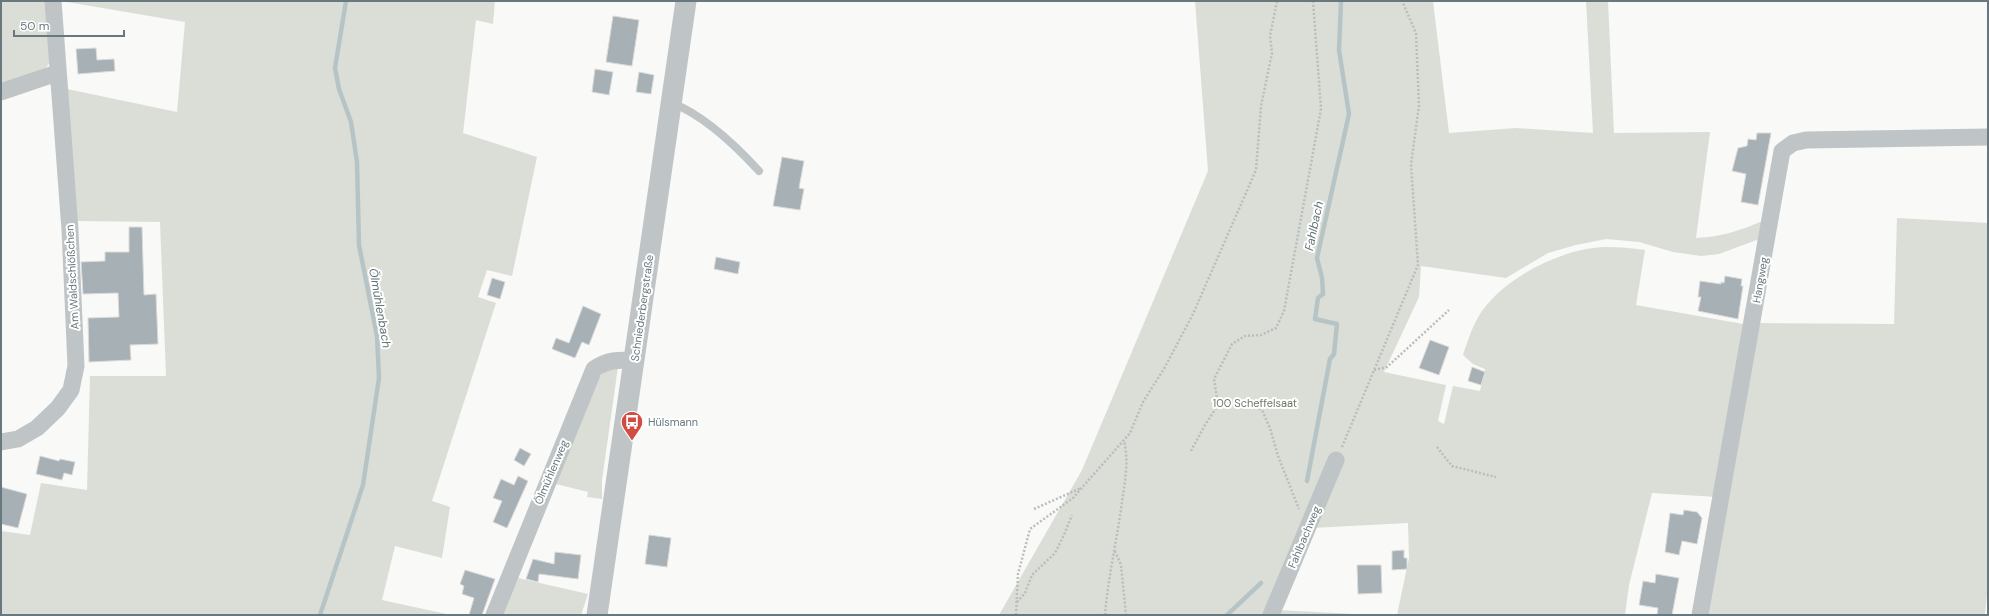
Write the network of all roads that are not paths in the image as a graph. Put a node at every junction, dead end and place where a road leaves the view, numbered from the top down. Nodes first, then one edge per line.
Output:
1 (53, 1) edge
2 (686, 1) edge
3 (57, 73) junction
4 (1, 92) edge
5 (671, 103) junction
6 (1988, 137) edge
7 (759, 171) dead end
8 (634, 361) junction
9 (1, 442) edge
10 (1336, 460) road end
11 (494, 615) edge
12 (597, 615) edge
13 (1271, 615) edge
14 (1700, 615) edge

1 - 3 street, Am Waldschlößchen
2 - 5 street, Schniederbergstraße
3 - 4 street
3 - 9 street, Am Waldschlößchen
5 - 7 lane
5 - 8 street, Schniederbergstraße
6 - 14 street, Hangweg
8 - 11 street, Ölmühlenweg
8 - 12 street, Schniederbergstraße
10 - 13 street, Fahlbachweg

